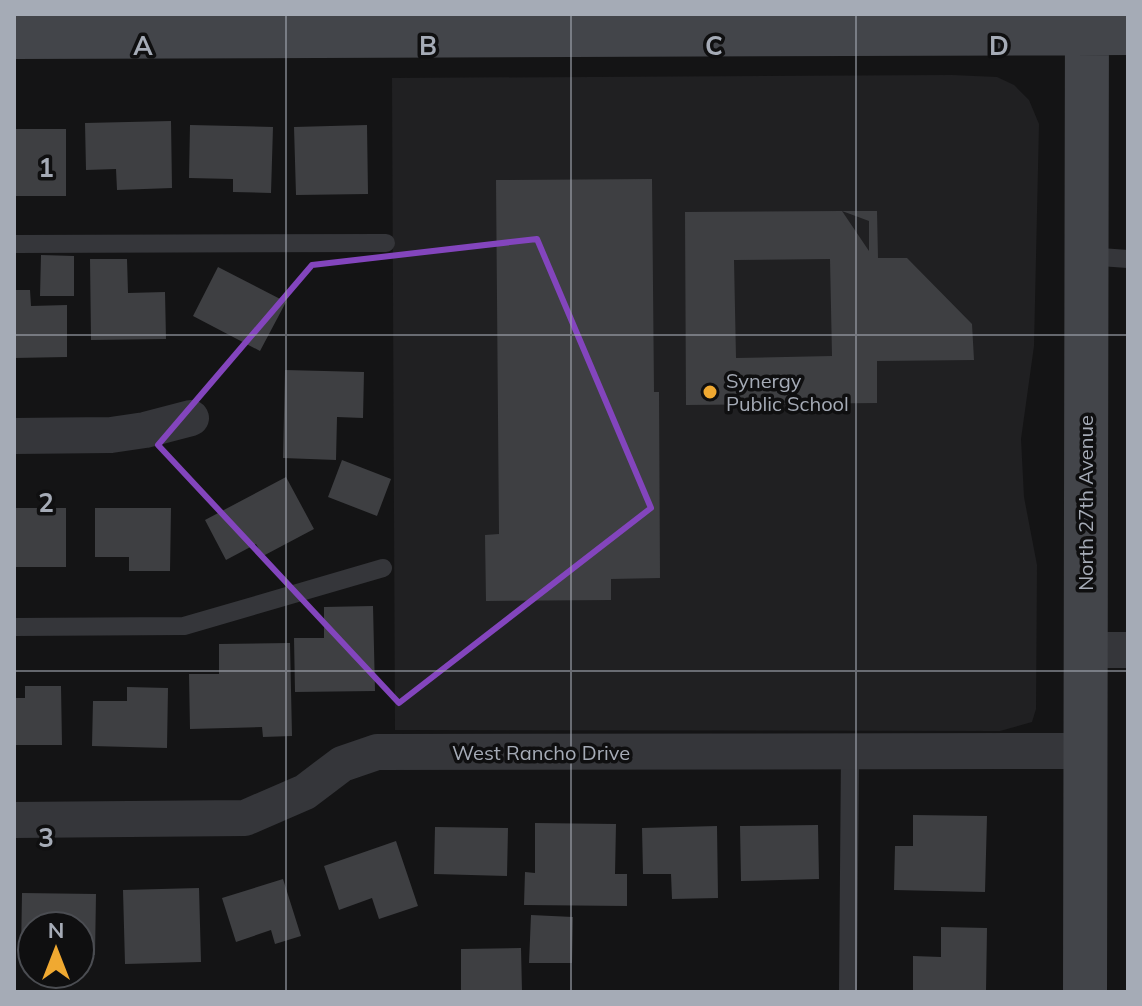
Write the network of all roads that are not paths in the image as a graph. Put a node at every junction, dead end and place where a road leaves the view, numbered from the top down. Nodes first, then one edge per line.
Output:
1 (540, 24) edge
2 (1100, 27) edge
3 (14, 37) edge
4 (386, 243) dead end
5 (14, 244) edge
6 (1107, 258) edge
7 (191, 418) dead end
8 (14, 436) edge
9 (383, 568) dead end
10 (14, 627) edge
11 (1085, 650) junction
12 (1128, 650) edge
13 (1085, 751) junction
14 (850, 752) junction
15 (14, 820) edge
16 (848, 992) edge
17 (1085, 992) edge

1 - 2 main road
1 - 3 main road
2 - 6 main road, North 27th Avenue
4 - 5 lane
6 - 11 main road, North 27th Avenue
7 - 8 street
9 - 10 lane
11 - 12 street
11 - 13 main road, North 27th Avenue
13 - 14 street, West Rancho Drive
13 - 17 main road, North 27th Avenue
14 - 15 street, West Rancho Drive
14 - 16 lane

